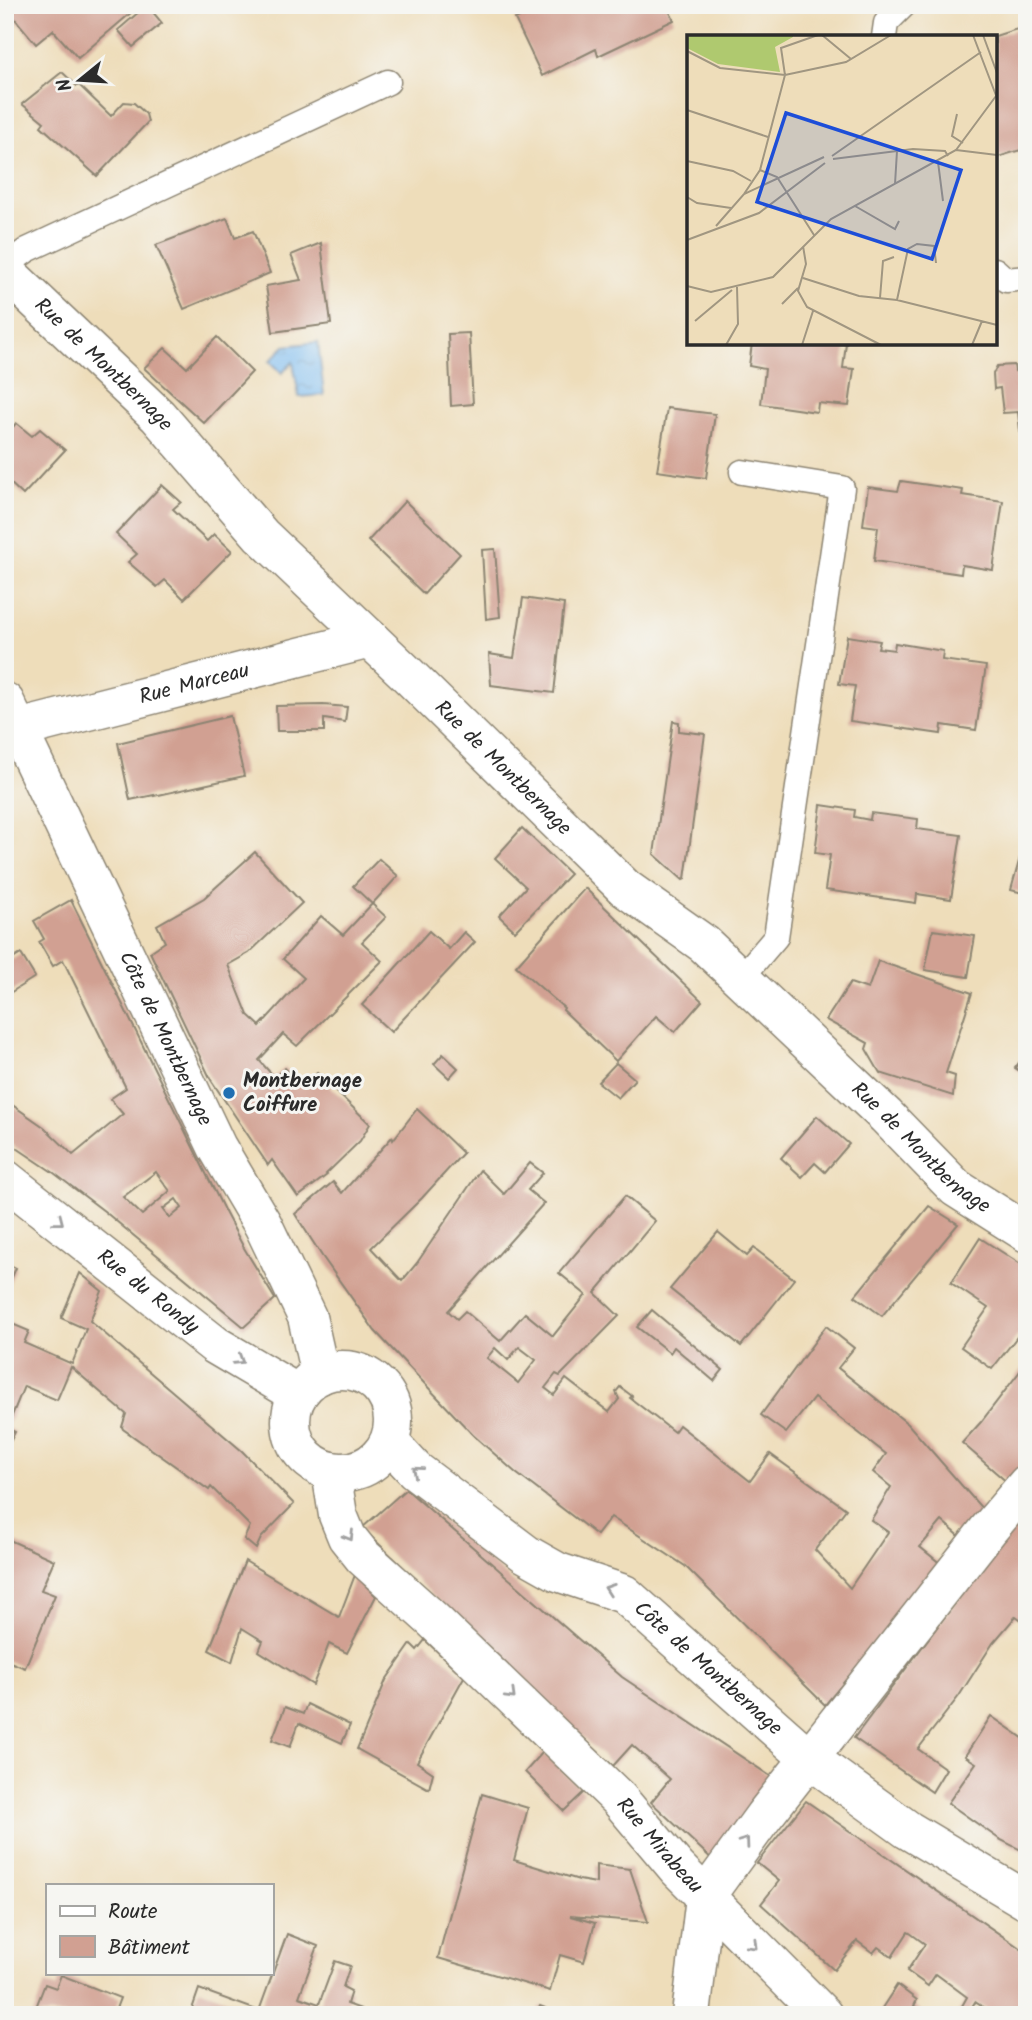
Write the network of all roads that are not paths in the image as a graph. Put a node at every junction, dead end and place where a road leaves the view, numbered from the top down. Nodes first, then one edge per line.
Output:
1 (904, 5) edge
2 (884, 35) edge
3 (388, 82) dead end
4 (5, 269) edge
5 (997, 272) edge
6 (1027, 278) edge
7 (742, 472) dead end
8 (370, 639) junction
9 (11, 715) edge
10 (741, 978) junction
11 (5, 1179) edge
12 (1027, 1233) edge
13 (309, 1385) junction
14 (389, 1442) junction
15 (331, 1471) junction
16 (1027, 1485) edge
17 (810, 1759) junction
18 (705, 1897) junction
19 (1027, 1901) edge
20 (691, 2015) edge
21 (823, 2015) edge

1 - 2 lane
3 - 4 lane
4 - 8 street, Rue de Montbernage
5 - 6 lane
7 - 10 lane
8 - 9 street, Rue Marceau
8 - 10 street, Rue de Montbernage
9 - 13 street, Côte de Montbernage
10 - 12 street, Rue de Montbernage
11 -> 13 street, Rue du Rondy
13 - 14 street
13 - 15 street
14 - 15 street
17 -> 14 street, Côte de Montbernage
15 -> 18 street, Rue Mirabeau
16 - 17 street, Rue Mirabeau
18 -> 17 street, Rue Mirabeau
17 - 19 street, Côte de Montbernage
18 - 20 street
18 -> 21 street

